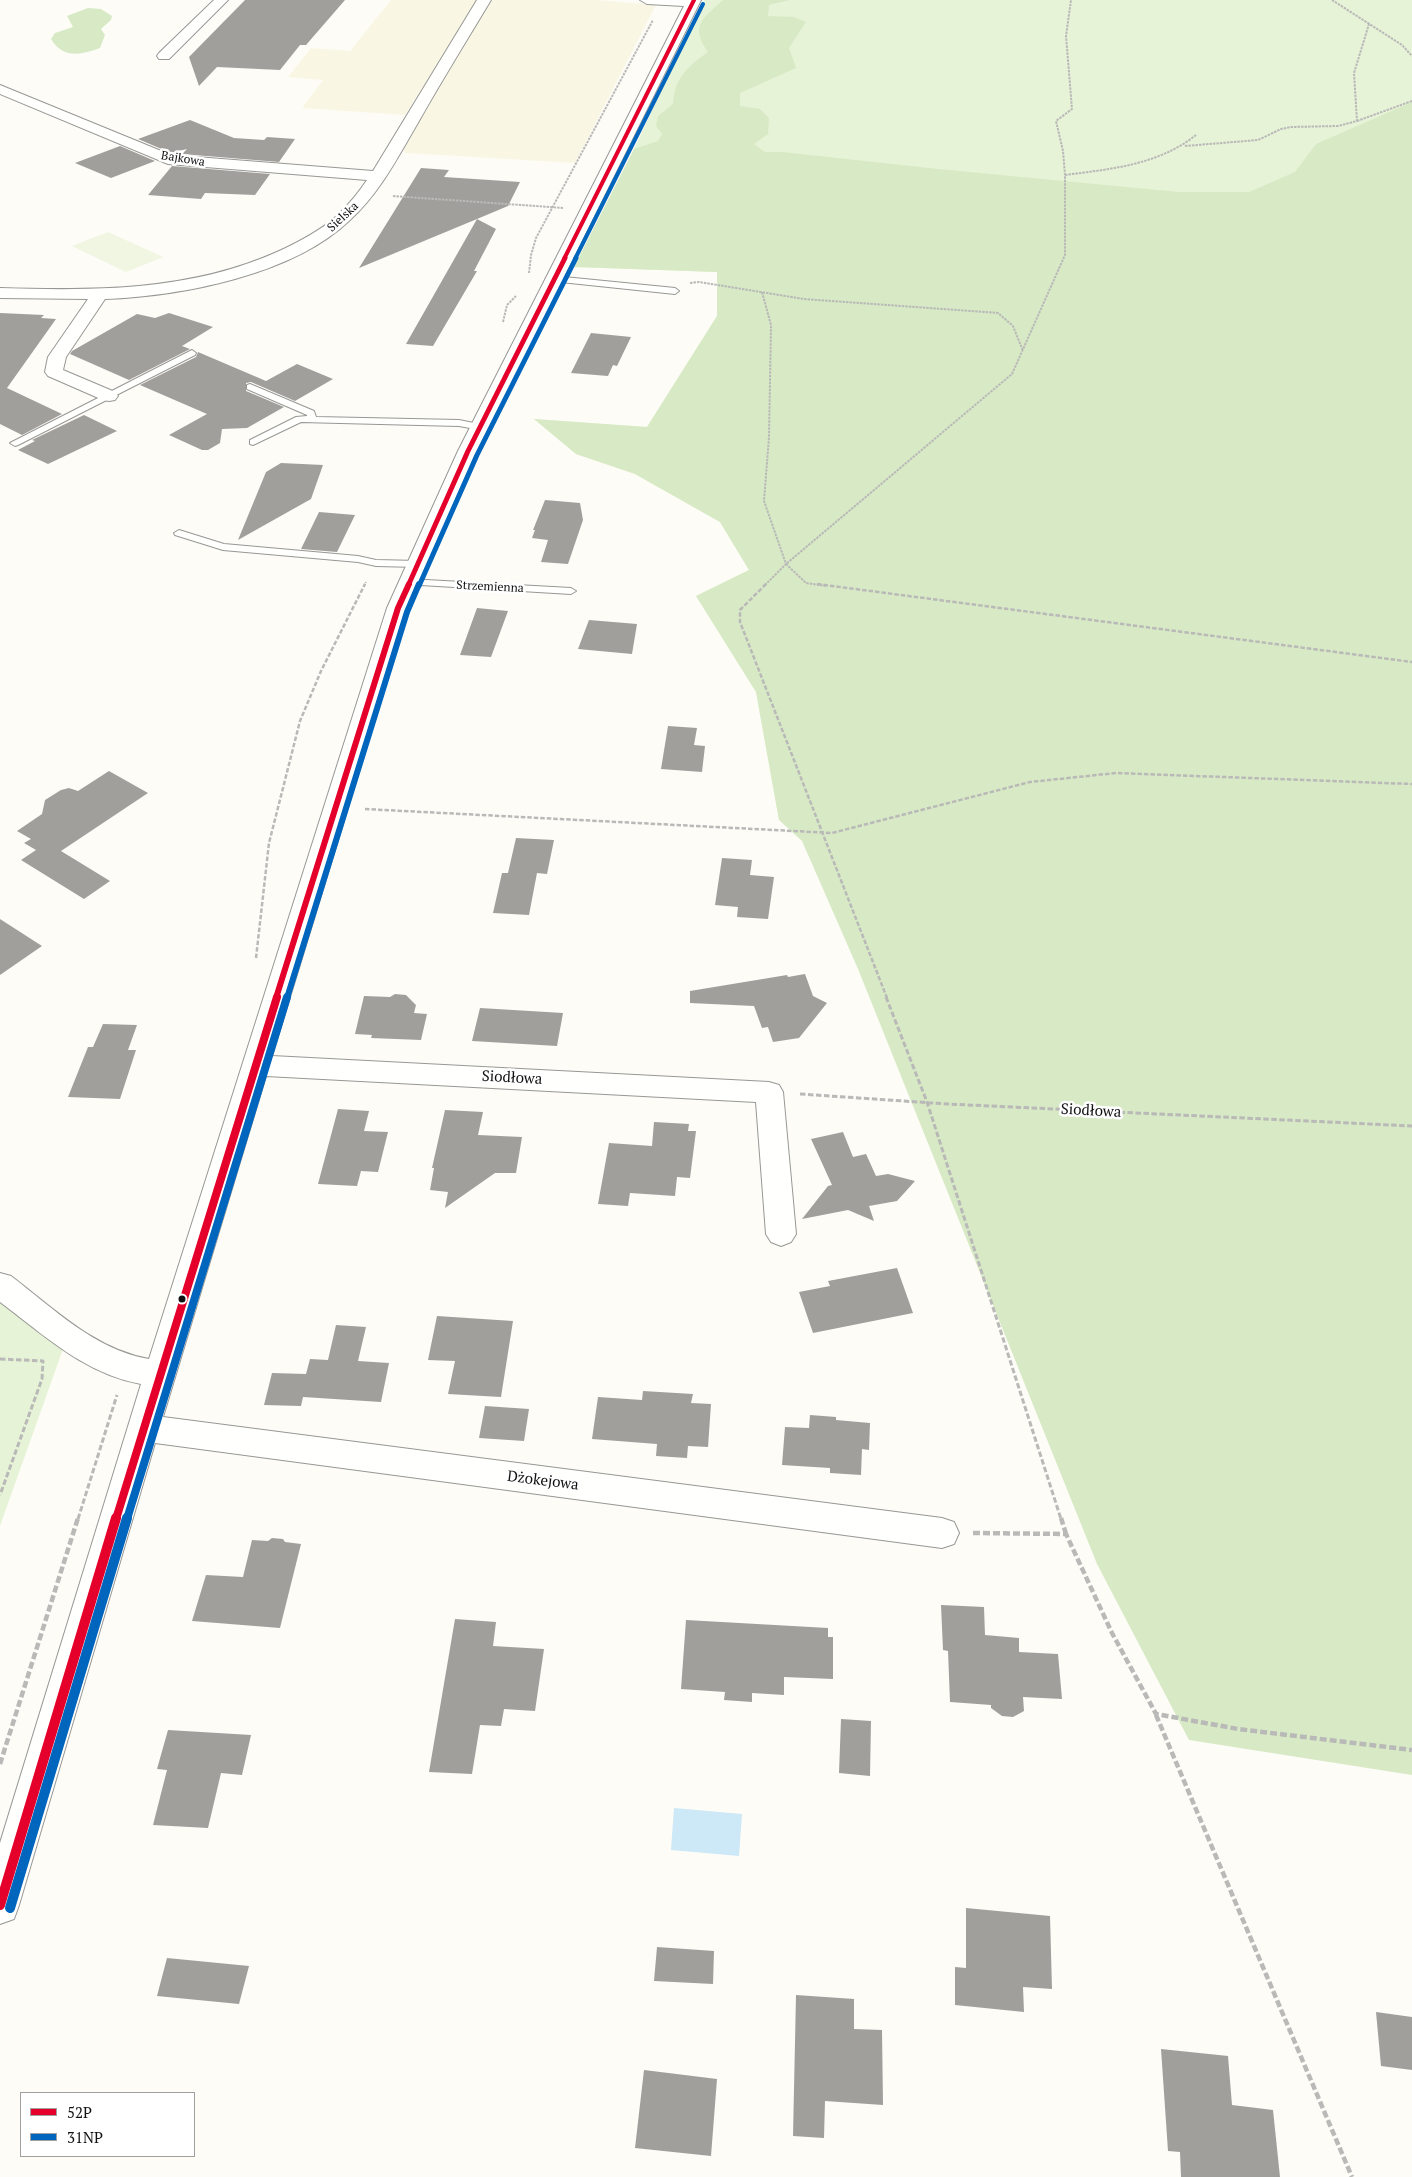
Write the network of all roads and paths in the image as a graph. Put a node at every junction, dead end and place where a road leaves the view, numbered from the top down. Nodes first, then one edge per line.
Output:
1 (221, 0) edge
2 (484, 0) edge
3 (647, 0) edge
4 (1071, 0) edge
5 (1332, 0) edge
6 (694, 1) edge
7 (1369, 24) junction
8 (164, 56) dead end
9 (1412, 56) edge
10 (0, 89) edge
11 (1412, 102) edge
12 (1358, 121) junction
13 (1196, 135) dead end
14 (1185, 146) junction
15 (1065, 175) junction
16 (378, 176) junction
17 (364, 194) junction
18 (590, 209) junction
19 (554, 279) junction
20 (650, 288) junction
21 (675, 290) dead end
22 (762, 292) junction
23 (0, 293) edge
24 (100, 294) junction
25 (1023, 351) junction
26 (192, 353) dead end
27 (250, 386) dead end
28 (109, 396) junction
29 (312, 418) junction
30 (481, 427) junction
31 (253, 442) dead end
32 (15, 443) dead end
33 (179, 533) dead end
34 (786, 564) junction
35 (413, 573) junction
36 (571, 591) dead end
37 (1412, 662) edge
38 (1412, 784) edge
39 (337, 808) junction
40 (821, 832) junction
41 (255, 1065) junction
42 (769, 1092) junction
43 (927, 1102) junction
44 (1412, 1126) edge
45 (781, 1234) dead end
46 (0, 1285) edge
47 (0, 1359) edge
48 (161, 1374) junction
49 (144, 1428) junction
50 (0, 1495) edge
51 (942, 1533) joint
52 (1066, 1534) junction
53 (1156, 1714) junction
54 (1412, 1750) edge
55 (0, 1905) edge
56 (1352, 2177) edge

1 - 8 street
2 - 16 street, Sielska
3 - 6 street
4 - 15 path
5 - 7 path
6 - 18 street
7 - 9 path
7 - 12 path
10 - 16 street, Bajkowa
11 - 12 path
12 - 14 path
13 - 14 path
14 - 15 path
15 - 25 path
16 - 17 street, Sielska
17 - 18 path
17 - 24 street, Sielska
18 - 19 street
19 - 20 lane
19 - 30 street
20 - 21 lane
20 - 22 path
22 - 25 path
22 - 34 path
23 - 24 street, Sielska
24 - 28 street
25 - 34 path
26 - 28 lane
27 - 29 lane
28 - 32 lane
29 - 30 lane
29 - 31 lane
30 - 35 street
33 - 35 lane, Strzemienna
34 - 37 path
34 - 40 path
35 - 36 lane, Strzemienna
35 - 39 street
38 - 40 path
39 - 40 path
39 - 41 street
40 - 43 path
41 - 42 street, Siodłowa
41 - 48 street
42 - 43 path, Siodłowa
42 - 45 street
43 - 44 path, Siodłowa
43 - 52 path
46 - 48 street
47 - 50 path
48 - 49 street
49 - 51 street, Dżokejowa
49 - 55 street
51 - 52 path
52 - 53 path
53 - 54 path
53 - 56 path

